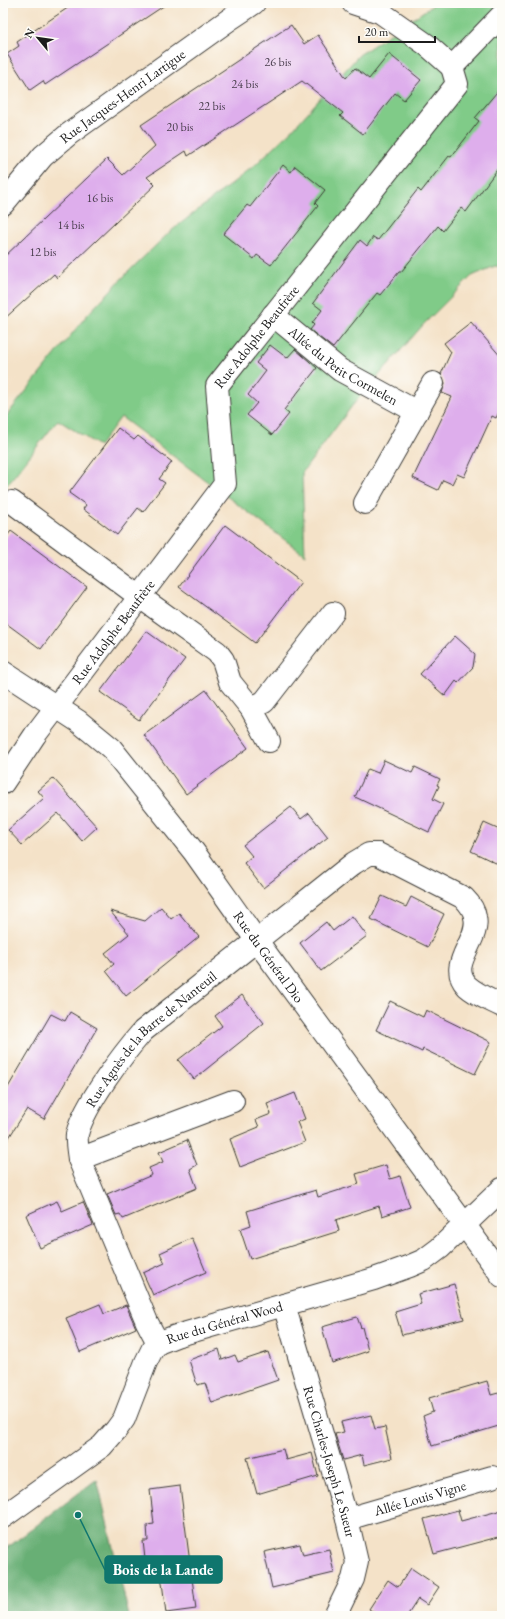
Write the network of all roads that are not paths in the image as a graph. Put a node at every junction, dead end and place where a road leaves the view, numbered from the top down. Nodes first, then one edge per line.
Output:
1 (254, 3) edge
2 (353, 3) edge
3 (502, 15) edge
4 (455, 75) junction
5 (3, 204) edge
6 (274, 314) junction
7 (433, 383) dead end
8 (417, 412) junction
9 (12, 502) dead end
10 (365, 503) dead end
11 (140, 598) junction
12 (333, 613) dead end
13 (3, 672) edge
14 (56, 707) junction
15 (251, 708) junction
16 (270, 741) dead end
17 (3, 783) edge
18 (257, 941) junction
19 (502, 1006) edge
20 (233, 1101) dead end
21 (79, 1159) junction
22 (502, 1189) edge
23 (464, 1225) junction
24 (502, 1276) edge
25 (284, 1305) junction
26 (158, 1343) junction
27 (492, 1477) dead end
28 (3, 1517) edge
29 (347, 1519) junction
30 (335, 1616) edge

1 - 5 street, Rue Jacques-Henri Lartigue
2 - 4 street
3 - 4 street, Rue Adolphe Beaufrère
4 - 6 street, Rue Adolphe Beaufrère
6 - 8 street, Allée du Petit Cormelen
6 - 11 street, Rue Adolphe Beaufrère
7 - 8 street
8 - 10 street
9 - 11 street
11 - 14 street, Rue Adolphe Beaufrère
11 - 15 street
12 - 15 street
13 - 14 street, Rue du Général Dio
14 - 17 street, Rue Adolphe Beaufrère
14 - 18 street, Rue du Général Dio
15 - 16 street
18 - 19 street, Rue Agnès de la Barre de Nanteuil
18 - 21 street, Rue Agnès de la Barre de Nanteuil
18 - 23 street, Rue du Général Dio
20 - 21 street
21 - 26 street, Rue Agnès de la Barre de Nanteuil
22 - 23 street, Rue du Général Wood
23 - 24 street, Rue du Général Dio
23 - 25 street, Rue du Général Wood
25 - 26 street, Rue du Général Wood
25 - 29 street, Rue Charles-Joseph Le Sueur
26 - 28 street, Rue du Général Wood
27 - 29 street, Allée Louis Vigne
29 - 30 street, Rue Charles-Joseph Le Sueur

